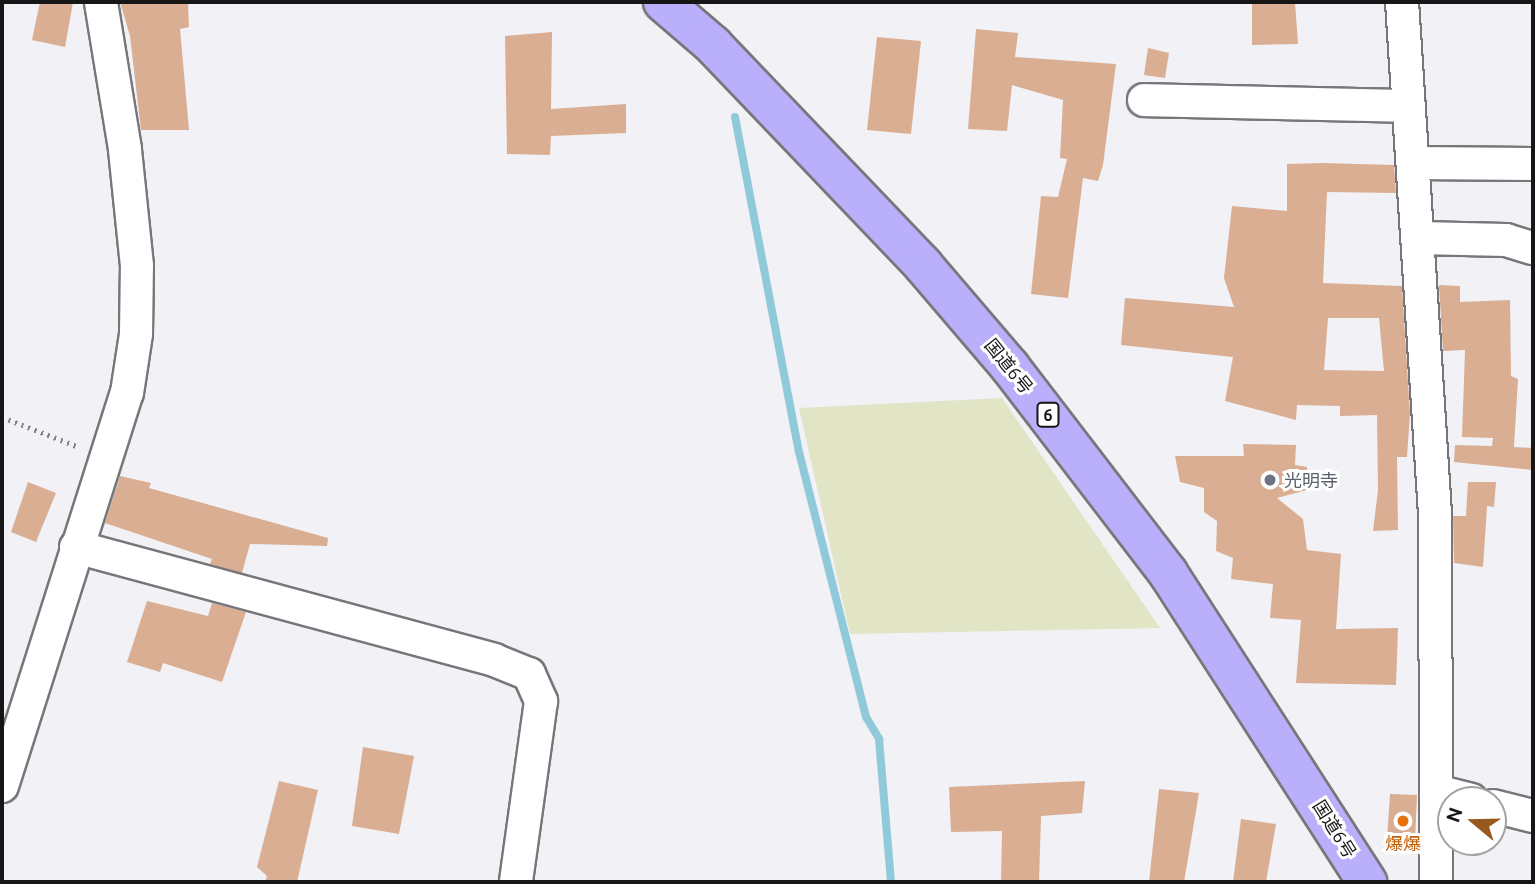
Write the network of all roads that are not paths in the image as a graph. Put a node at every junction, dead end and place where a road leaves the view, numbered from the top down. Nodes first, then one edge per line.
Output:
1 (101, 2) edge
2 (663, 2) edge
3 (1402, 2) edge
4 (1144, 100) dead end
5 (1409, 106) junction
6 (1414, 163) junction
7 (1533, 164) edge
8 (1419, 238) junction
9 (1533, 248) edge
10 (76, 547) junction
11 (2, 786) edge
12 (1436, 791) joint
13 (1507, 810) edge
14 (1533, 816) edge
15 (516, 882) edge
16 (1367, 882) edge
17 (1436, 882) edge

1 - 10 street
2 - 16 highway, 国道6号 / 6
3 - 5 street
4 - 5 street
5 - 6 street
6 - 7 street
6 - 8 street
8 - 9 street
8 - 12 street
10 - 11 street
10 - 15 street
12 - 17 street
13 - 14 street

